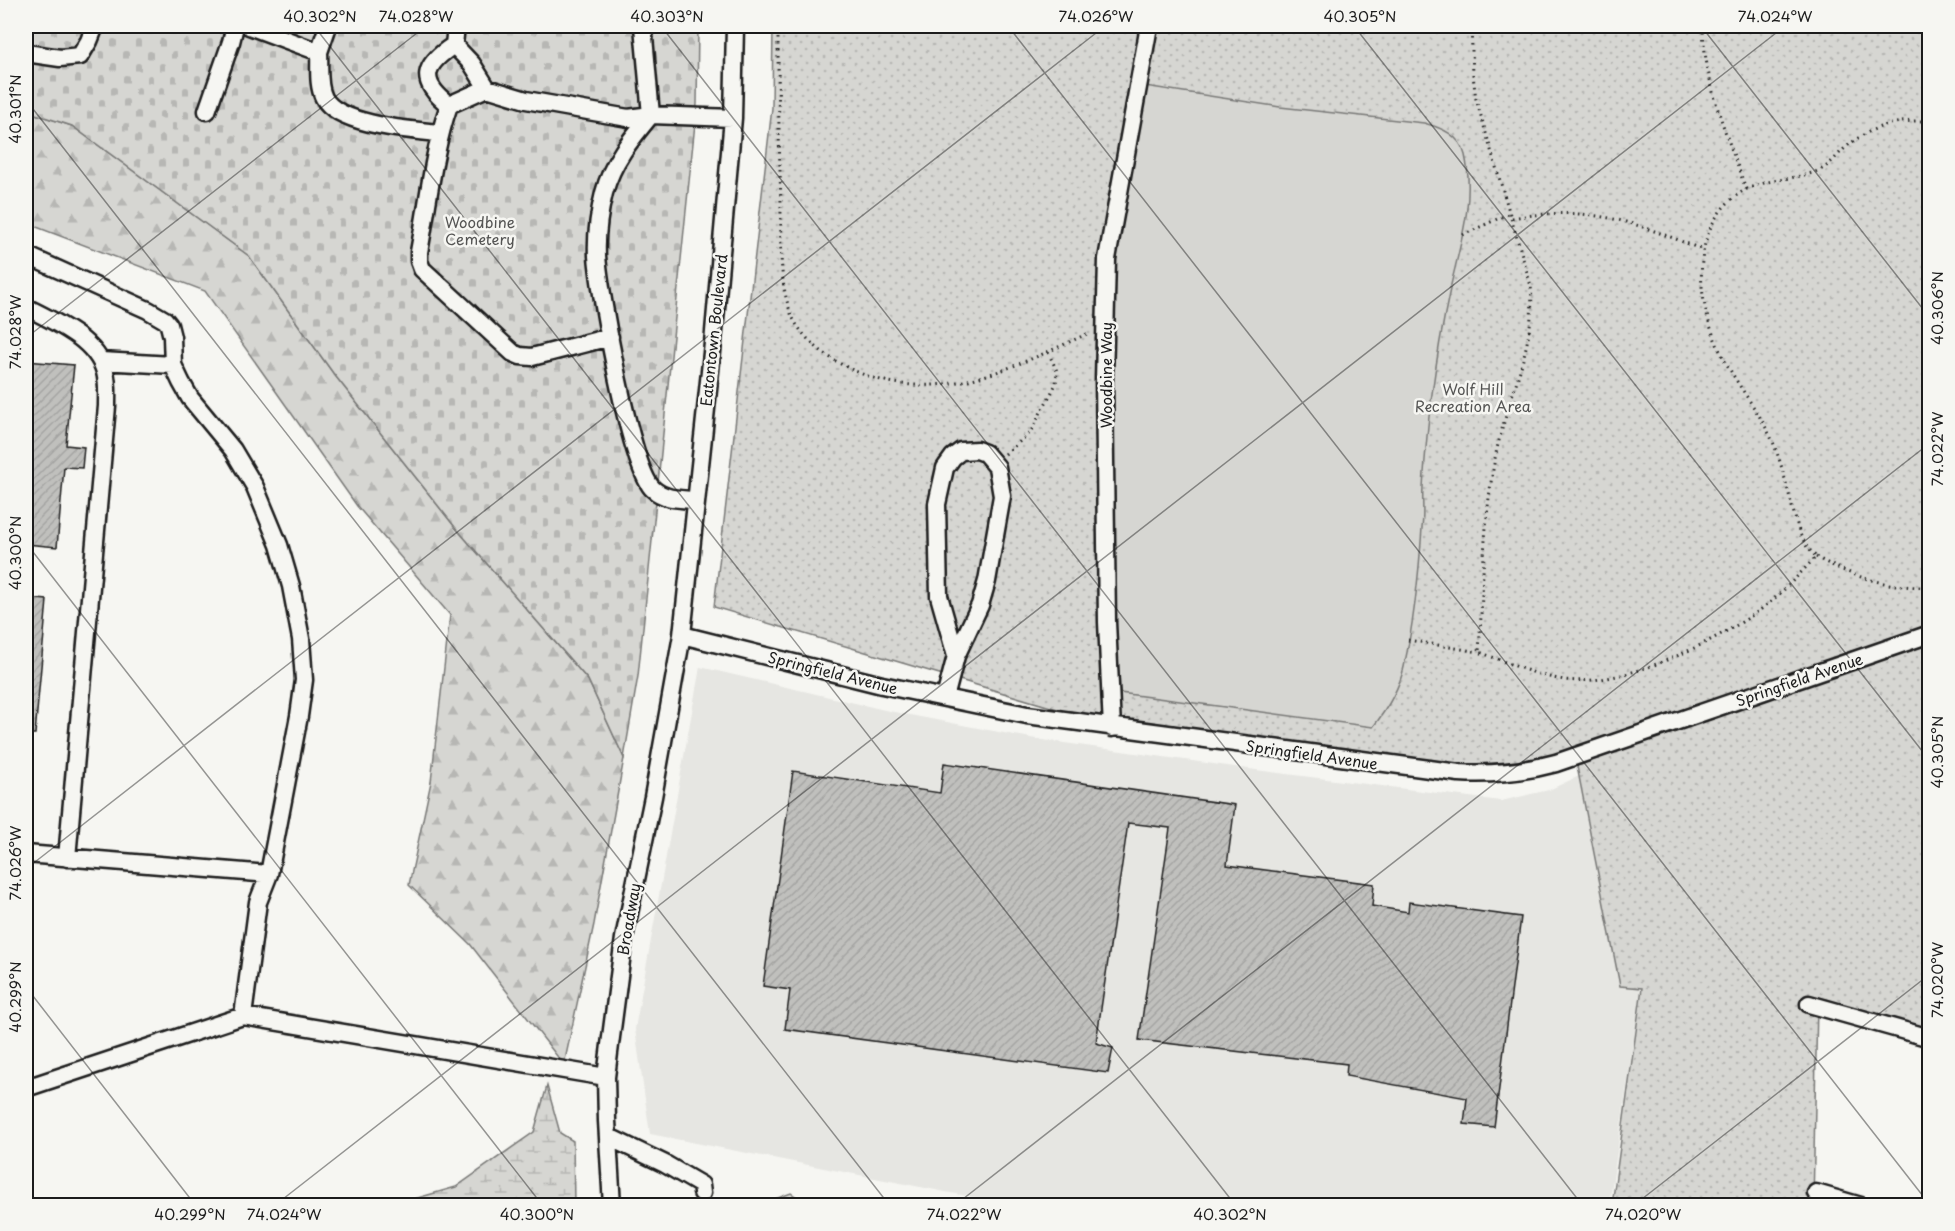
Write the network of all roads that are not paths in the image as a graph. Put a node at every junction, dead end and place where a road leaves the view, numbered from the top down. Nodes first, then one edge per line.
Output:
1 (95, 26) edge
2 (235, 26) edge
3 (249, 26) edge
4 (328, 26) edge
5 (456, 26) edge
6 (643, 26) edge
7 (735, 26) edge
8 (1149, 26) edge
9 (454, 45) junction
10 (319, 52) junction
11 (26, 54) edge
12 (487, 88) junction
13 (449, 105) junction
14 (207, 111) dead end
15 (651, 116) junction
16 (733, 118) junction
17 (440, 133) junction
18 (26, 255) edge
19 (26, 307) edge
20 (610, 337) junction
21 (101, 361) junction
22 (172, 365) junction
23 (696, 500) junction
24 (1929, 634) edge
25 (682, 635) junction
26 (956, 656) junction
27 (945, 698) junction
28 (1112, 728) junction
29 (26, 854) edge
30 (67, 858) junction
31 (269, 874) junction
32 (1809, 1004) dead end
33 (243, 1016) junction
34 (1929, 1038) edge
35 (606, 1077) junction
36 (26, 1088) edge
37 (609, 1137) junction
38 (702, 1193) dead end
39 (1816, 1193) dead end
40 (612, 1206) edge
41 (1861, 1206) edge

1 - 11 street
2 - 14 street
3 - 10 street
4 - 10 street
5 - 9 street
6 - 15 street
7 - 16 street, Eatontown Boulevard
8 - 28 street, Woodbine Way
9 - 12 street
9 - 13 street
10 - 17 street
12 - 13 street
12 - 15 street
13 - 17 street
15 - 16 street
15 - 20 street
16 - 23 street, Eatontown Boulevard
17 - 20 street
18 - 22 street
19 - 21 street
20 - 23 street
21 - 22 street
21 - 30 street
22 - 31 street
23 - 25 street, Eatontown Boulevard
24 - 28 street, Springfield Avenue
25 - 27 street, Springfield Avenue
25 - 35 street, Broadway
26 - 26 street
26 - 27 street
27 - 28 street, Springfield Avenue
29 - 30 street
30 - 31 street
31 - 33 street
32 - 34 street
33 - 35 street
33 - 36 street
35 - 37 street, Broadway
37 - 38 street
37 - 40 street, Broadway
39 - 41 street

